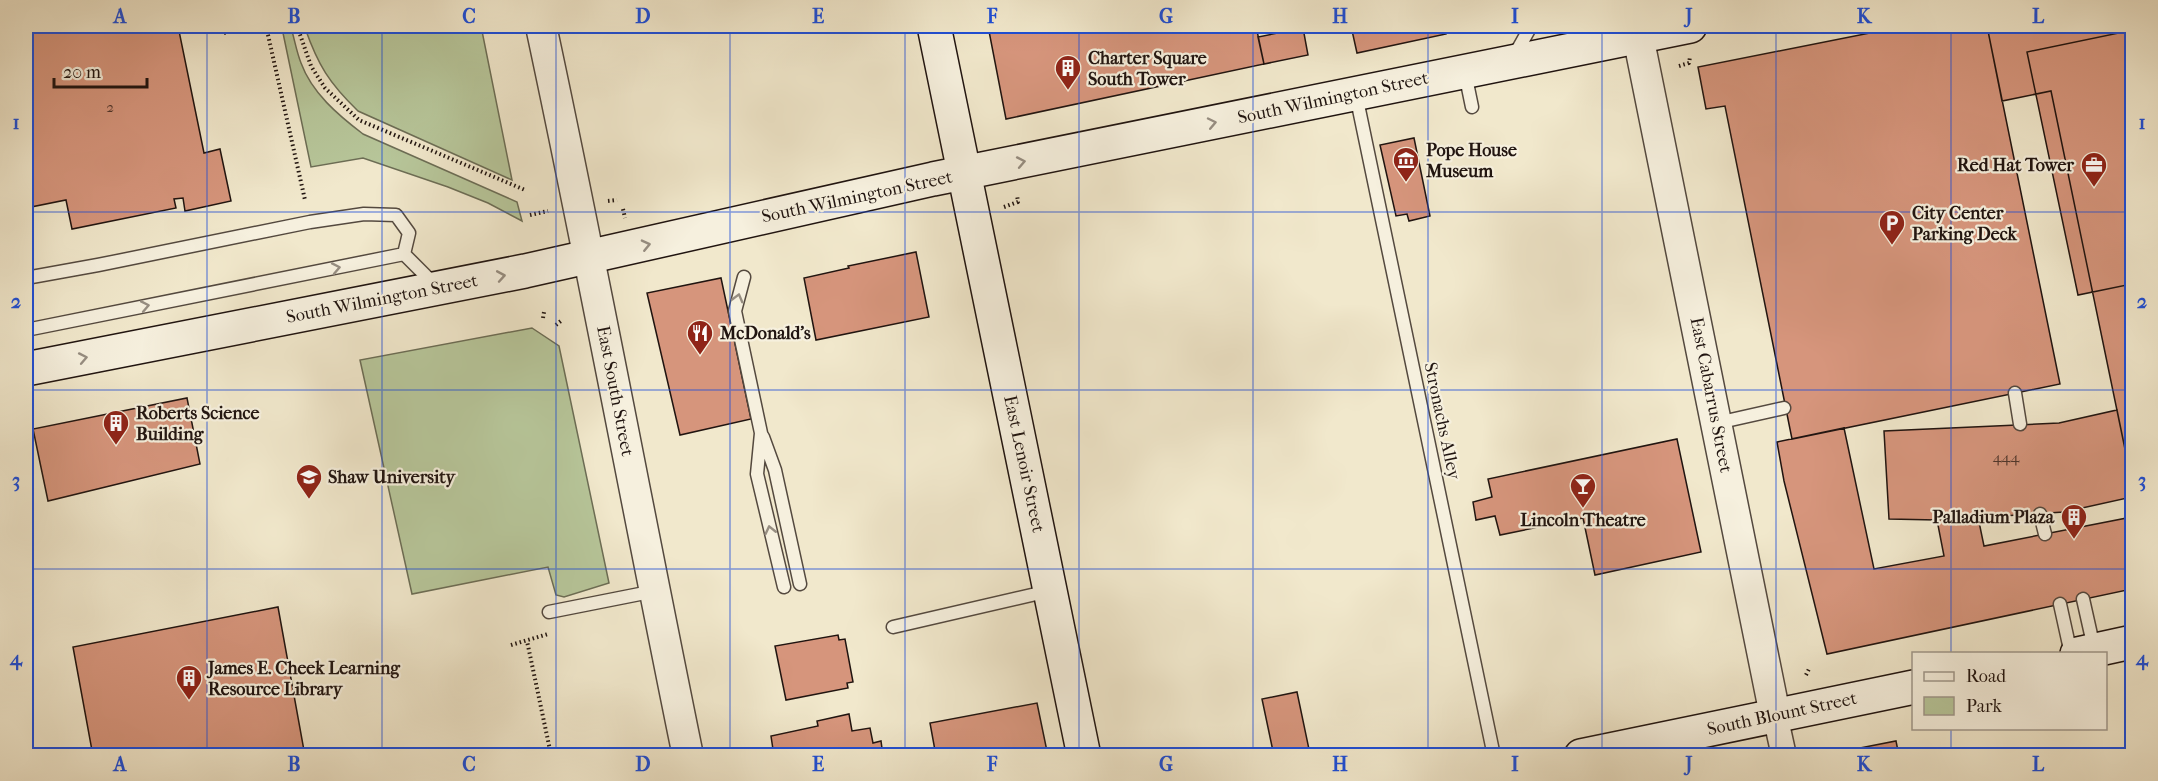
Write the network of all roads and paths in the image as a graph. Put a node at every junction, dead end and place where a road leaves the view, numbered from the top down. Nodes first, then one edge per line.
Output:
1 (258, 26) edge
2 (266, 26) edge
3 (297, 26) edge
4 (541, 26) edge
5 (934, 26) edge
6 (1531, 26) edge
7 (1566, 26) edge
8 (1690, 26) edge
9 (224, 33) dead end
10 (1638, 36) junction
11 (1597, 44) junction
12 (1511, 61) junction
13 (1689, 63) dead end
14 (1679, 66) dead end
15 (1465, 71) junction
16 (1355, 93) junction
17 (1472, 107) dead end
18 (963, 173) junction
19 (525, 190) dead end
20 (617, 200) dead end
21 (607, 201) dead end
22 (1018, 202) dead end
23 (1003, 207) dead end
24 (548, 211) dead end
25 (530, 216) dead end
26 (310, 222) junction
27 (404, 254) junction
28 (589, 256) junction
29 (744, 277) dead end
30 (26, 278) edge
31 (438, 287) junction
32 (544, 312) dead end
33 (543, 318) dead end
34 (562, 320) dead end
35 (556, 325) dead end
36 (26, 330) edge
37 (26, 369) edge
38 (2015, 393) dead end
39 (1785, 408) dead end
40 (1717, 423) junction
41 (2020, 424) dead end
42 (761, 433) junction
43 (2040, 514) dead end
44 (2045, 534) dead end
45 (800, 584) dead end
46 (784, 587) dead end
47 (655, 591) junction
48 (1050, 591) junction
49 (2083, 599) dead end
50 (2060, 604) dead end
51 (549, 612) dead end
52 (893, 627) dead end
53 (527, 640) dead end
54 (2133, 642) edge
55 (2081, 652) edge
56 (1810, 667) dead end
57 (1806, 675) dead end
58 (1912, 687) edge
59 (1775, 715) junction
60 (523, 756) edge
61 (688, 756) edge
62 (1084, 756) edge
63 (1494, 756) edge
64 (1581, 756) edge
65 (1784, 756) edge

1 - 9 path
2 - 26 path
3 - 19 path
4 - 28 street, East South Street
5 - 18 main road, East Lenoir Street
6 - 12 lane
7 - 11 lane
8 - 10 main road, South Wilmington Street
10 - 11 main road, South Wilmington Street
10 - 40 street, East Cabarrus Street
11 - 12 main road, South Wilmington Street
12 - 15 main road, South Wilmington Street
13 - 14 path
15 - 16 main road, South Wilmington Street
15 - 17 lane
18 -> 16 main road, South Wilmington Street
16 - 63 lane, Stronachs Alley
28 -> 18 main road, South Wilmington Street
18 - 48 main road, East Lenoir Street
20 - 21 path
22 - 23 path
24 - 25 path
26 - 27 lane
26 - 30 lane
27 - 31 lane
36 -> 27 lane
31 -> 28 main road, South Wilmington Street
28 - 47 street, East South Street
42 -> 29 lane
37 -> 31 main road, South Wilmington Street
32 - 33 path
34 - 35 path
38 - 41 lane
39 - 40 lane
40 - 59 street, East Cabarrus Street
42 - 45 lane
46 -> 42 lane
43 - 44 lane
47 - 51 lane
47 - 61 street, East South Street
48 - 52 lane
48 - 62 main road, East Lenoir Street
49 - 55 lane
50 - 55 lane
53 - 60 path
54 - 55 main road
56 - 57 path
58 - 59 main road, South Blount Street
59 - 64 main road, South Blount Street
59 - 65 street, East Cabarrus Street

